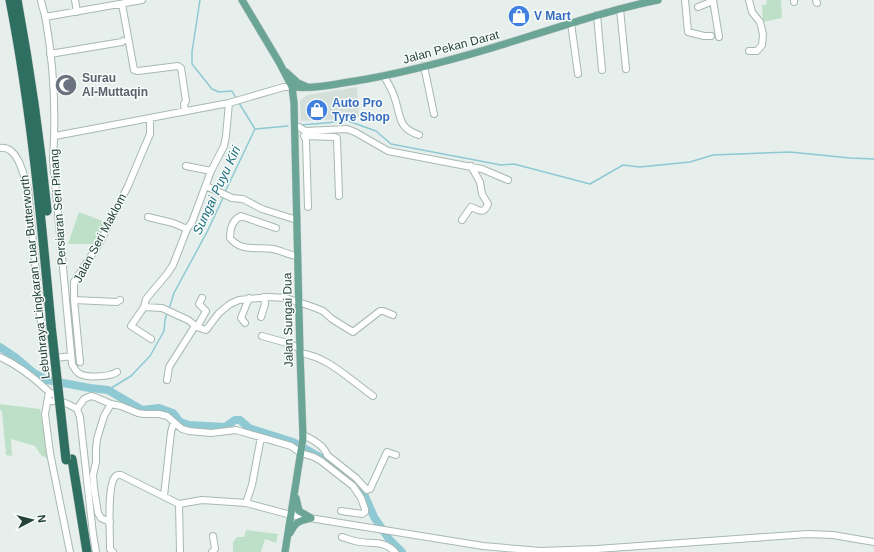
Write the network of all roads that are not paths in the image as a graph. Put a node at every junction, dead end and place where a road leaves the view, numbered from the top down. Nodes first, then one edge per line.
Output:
1 (9, 0) edge
2 (18, 0) edge
3 (41, 0) edge
4 (75, 0) edge
5 (142, 0) edge
6 (242, 0) edge
7 (658, 0) edge
8 (684, 0) edge
9 (750, 0) edge
10 (713, 1) edge
11 (111, 3) edge
12 (122, 4) junction
13 (698, 7) dead end
14 (620, 9) junction
15 (77, 12) junction
16 (16, 14) junction
17 (597, 15) junction
18 (45, 17) junction
19 (571, 23) junction
20 (710, 36) dead end
21 (719, 37) dead end
22 (123, 41) dead end
23 (749, 51) dead end
24 (50, 54) junction
25 (279, 62) junction
26 (424, 66) junction
27 (626, 69) dead end
28 (602, 70) dead end
29 (578, 74) dead end
30 (384, 76) junction
31 (292, 87) junction
32 (306, 88) junction
33 (230, 103) junction
34 (294, 103) junction
35 (185, 111) junction
36 (434, 114) dead end
37 (150, 118) junction
38 (295, 127) junction
39 (305, 134) junction
40 (419, 135) dead end
41 (55, 136) junction
42 (295, 142) junction
43 (0, 148) edge
44 (296, 158) junction
45 (307, 158) junction
46 (186, 166) dead end
47 (471, 166) junction
48 (211, 171) junction
49 (508, 180) dead end
50 (206, 186) junction
51 (339, 196) dead end
52 (308, 207) dead end
53 (148, 217) dead end
54 (297, 220) junction
55 (462, 220) dead end
56 (276, 228) dead end
57 (187, 229) junction
58 (297, 256) junction
59 (264, 297) junction
60 (202, 298) dead end
61 (248, 298) junction
62 (74, 300) junction
63 (120, 300) dead end
64 (299, 303) junction
65 (144, 307) junction
66 (393, 315) dead end
67 (261, 317) dead end
68 (246, 323) dead end
69 (196, 326) junction
70 (262, 336) dead end
71 (150, 339) dead end
72 (300, 350) junction
73 (71, 356) junction
74 (0, 357) edge
75 (80, 362) dead end
76 (117, 372) dead end
77 (167, 380) dead end
78 (49, 392) junction
79 (373, 396) dead end
80 (62, 401) junction
81 (47, 402) junction
82 (111, 404) junction
83 (77, 409) junction
84 (174, 422) junction
85 (303, 436) junction
86 (261, 437) junction
87 (302, 452) junction
88 (396, 454) dead end
89 (69, 460) junction
90 (295, 488) junction
91 (164, 496) junction
92 (246, 503) junction
93 (179, 504) junction
94 (341, 511) dead end
95 (291, 515) junction
96 (311, 518) junction
97 (110, 522) junction
98 (213, 536) dead end
99 (288, 537) junction
100 (342, 537) dead end
101 (874, 542) edge
102 (70, 552) edge
103 (81, 552) edge
104 (87, 552) edge
105 (96, 552) edge
106 (113, 552) edge
107 (180, 552) edge
108 (212, 552) edge
109 (286, 552) edge
110 (395, 552) edge

1 - 16 highway
2 - 16 highway, Lebuhraya Lingkaran Luar Butterworth
3 - 18 street, Persiaran Seri Pinang
4 - 15 street
5 - 12 street
6 - 25 main road
7 - 14 main road, Jalan Pekan Darat
8 - 20 street
9 - 23 street
10 - 13 street
10 - 21 street
11 - 12 street
11 - 15 street
12 - 35 street
14 - 17 main road, Jalan Pekan Darat
14 - 27 street
15 - 18 street
16 - 89 highway, Lebuhraya Lingkaran Luar Butterworth
17 - 19 main road, Jalan Pekan Darat
17 - 28 street
18 - 24 street, Persiaran Seri Pinang
19 - 26 main road, Jalan Pekan Darat
19 - 29 street
22 - 24 street
24 - 41 street, Persiaran Seri Pinang
25 - 31 main road
25 - 32 main road
26 - 30 main road, Jalan Pekan Darat
26 - 36 street
30 - 32 main road, Jalan Pekan Darat
30 - 40 street
31 - 32 main road, Jalan Pekan Darat
31 - 33 street
31 - 34 main road, Jalan Sungai Dua
32 - 34 main road
33 - 35 street
33 - 48 street
34 - 38 main road, Jalan Sungai Dua
35 - 37 street
37 - 41 street
37 - 62 street, Jalan Seri Maklom
38 - 39 street
38 - 42 main road, Jalan Sungai Dua
39 - 42 street
39 - 45 street
39 - 47 street
39 - 51 street
41 - 73 street, Persiaran Seri Pinang
42 - 44 main road, Jalan Sungai Dua
43 - 73 street
44 - 45 street
44 - 54 main road, Jalan Sungai Dua
45 - 52 street
46 - 48 street
47 - 49 street
47 - 55 street
48 - 50 street
50 - 54 street
50 - 57 street
53 - 57 street
54 - 58 main road, Jalan Sungai Dua
56 - 58 street
57 - 65 street
58 - 64 main road, Jalan Sungai Dua
59 - 61 street
59 - 64 street
59 - 67 street
60 - 69 street
61 - 68 street
61 - 69 street
62 - 63 street
62 - 75 street, Jalan Seri Maklom
64 - 66 street
64 - 72 main road, Jalan Sungai Dua
65 - 69 street
65 - 71 street
69 - 77 street
70 - 72 street
72 - 79 street
72 - 85 main road, Jalan Sungai Dua
73 - 76 street, Persiaran Seri Pinang
74 - 78 street
78 - 80 street
78 - 81 street
80 - 81 street
80 - 83 street
81 - 102 street
82 - 83 street
82 - 84 street
82 - 97 street
83 - 105 street
84 - 86 street
84 - 91 street
85 - 87 main road, Jalan Sungai Dua
85 - 88 street
86 - 87 street
86 - 92 street
87 - 90 main road, Jalan Sungai Dua
87 - 94 street
89 - 103 highway, Lebuhraya Lingkaran Luar Butterworth
89 - 104 highway, Lebuhraya Lingkaran Luar Butterworth
90 - 95 main road, Jalan Sungai Dua
90 - 96 main road
91 - 93 street
91 - 97 street
92 - 93 street
92 - 95 street
93 - 107 street
95 - 96 street
95 - 99 main road, Jalan Sungai Dua
96 - 99 main road
96 - 101 street
97 - 106 street
98 - 108 street
99 - 109 main road, Jalan Sungai Dua
100 - 110 street

